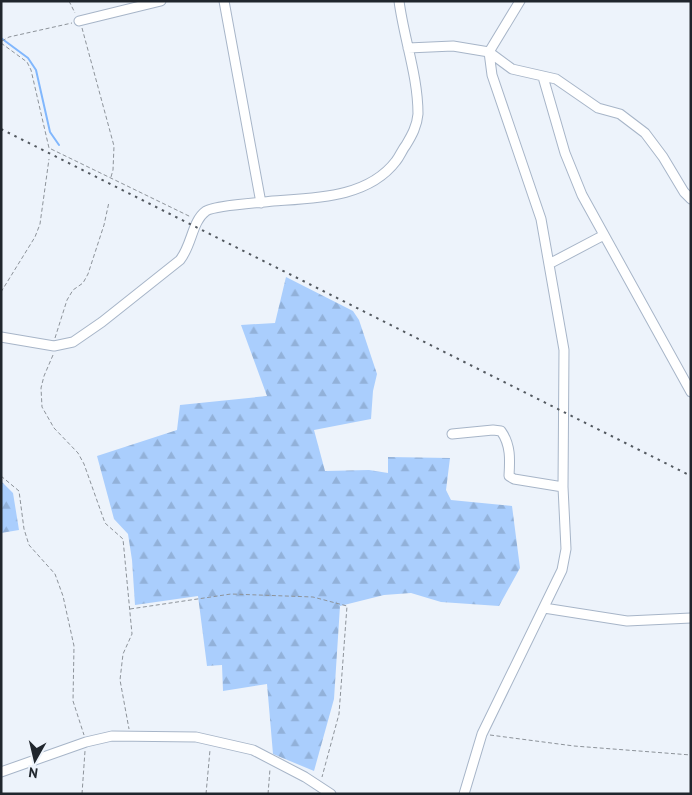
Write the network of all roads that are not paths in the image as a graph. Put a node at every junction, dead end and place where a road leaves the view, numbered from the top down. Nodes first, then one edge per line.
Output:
1 (161, 1) edge
2 (224, 1) edge
3 (399, 1) edge
4 (520, 1) edge
5 (80, 21) road end
6 (408, 48) junction
7 (489, 52) junction
8 (542, 77) junction
9 (691, 198) edge
10 (260, 202) junction
11 (604, 235) junction
12 (549, 264) junction
13 (1, 337) edge
14 (691, 392) edge
15 (452, 434) dead end
16 (563, 487) junction
17 (544, 608) junction
18 (691, 618) edge
19 (1, 772) edge
20 (331, 794) edge
21 (464, 794) edge

1 - 5 street
2 - 10 street
3 - 6 street
4 - 7 street
6 - 7 street
6 - 10 street
7 - 8 street
7 - 12 street
8 - 9 street
8 - 11 street
10 - 13 street
11 - 12 street
11 - 14 street
12 - 16 street
15 - 16 street
16 - 17 street
17 - 18 street
17 - 21 street
19 - 20 street

